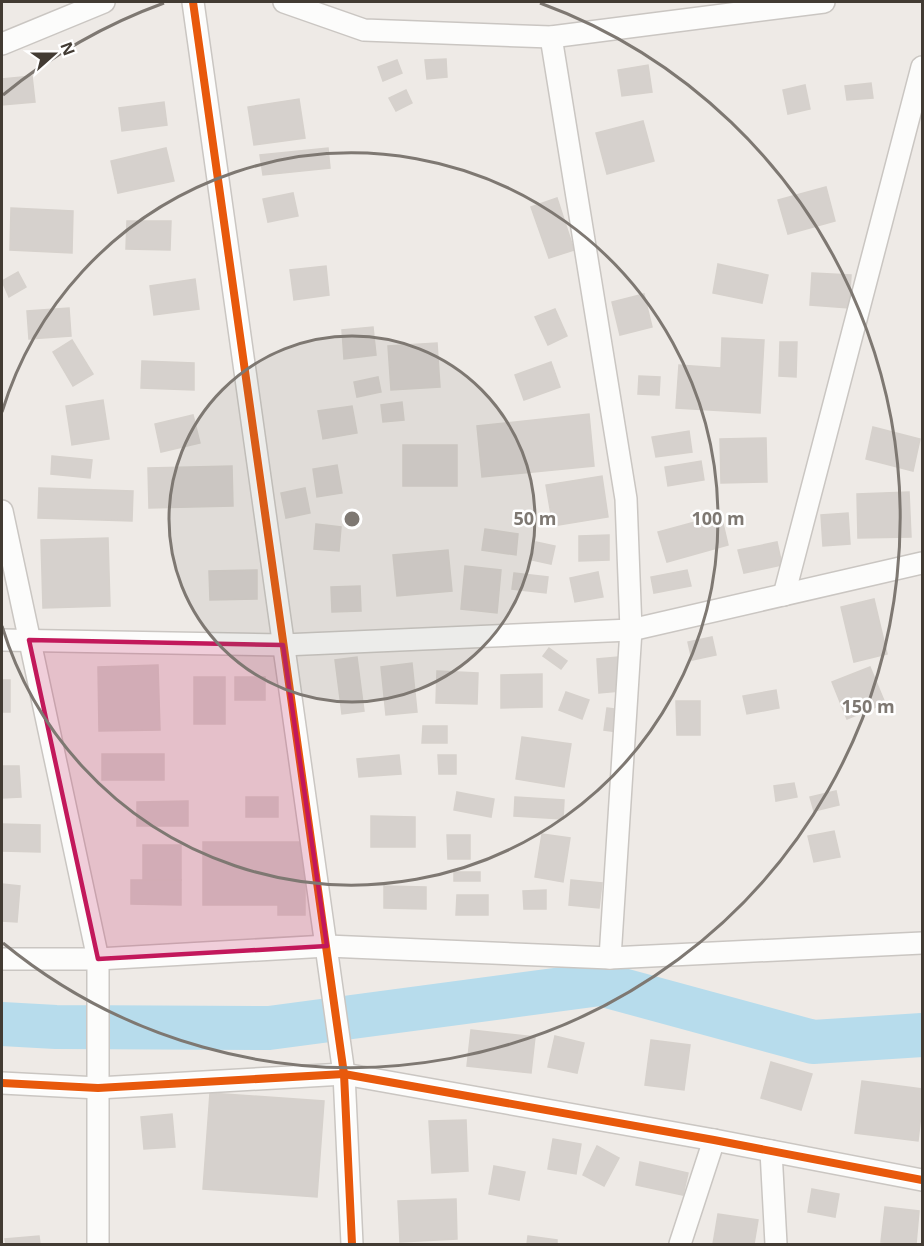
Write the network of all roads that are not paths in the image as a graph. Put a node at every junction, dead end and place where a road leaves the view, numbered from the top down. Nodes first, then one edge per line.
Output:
1 (104, 2) edge
2 (193, 2) edge
3 (284, 2) edge
4 (824, 2) edge
5 (551, 37) junction
6 (2, 44) edge
7 (922, 67) edge
8 (2, 511) edge
9 (922, 563) edge
10 (784, 595) junction
11 (631, 630) junction
12 (2, 640) edge
13 (29, 640) junction
14 (283, 645) junction
15 (922, 943) edge
16 (327, 945) junction
17 (610, 958) junction
18 (2, 959) edge
19 (98, 959) junction
20 (344, 1074) junction
21 (2, 1083) edge
22 (98, 1088) junction
23 (714, 1140) junction
24 (771, 1152) junction
25 (922, 1179) edge
26 (98, 1245) edge
27 (352, 1245) edge
28 (680, 1245) edge
29 (776, 1245) edge

1 - 6 street
2 - 14 street
3 - 5 street
4 - 5 street
5 - 11 street
7 - 10 street
8 - 13 street
9 - 10 street
10 - 11 street
11 - 14 street
11 - 17 street
12 - 13 street
13 - 14 street
13 - 19 street
14 - 16 street
15 - 17 street
16 - 17 street
16 - 19 street
16 - 20 street
18 - 19 street
19 - 22 street
20 - 22 street
20 - 23 street
20 - 27 street
21 - 22 street
22 - 26 street
23 - 24 street
23 - 28 street
24 - 25 street
24 - 29 street

